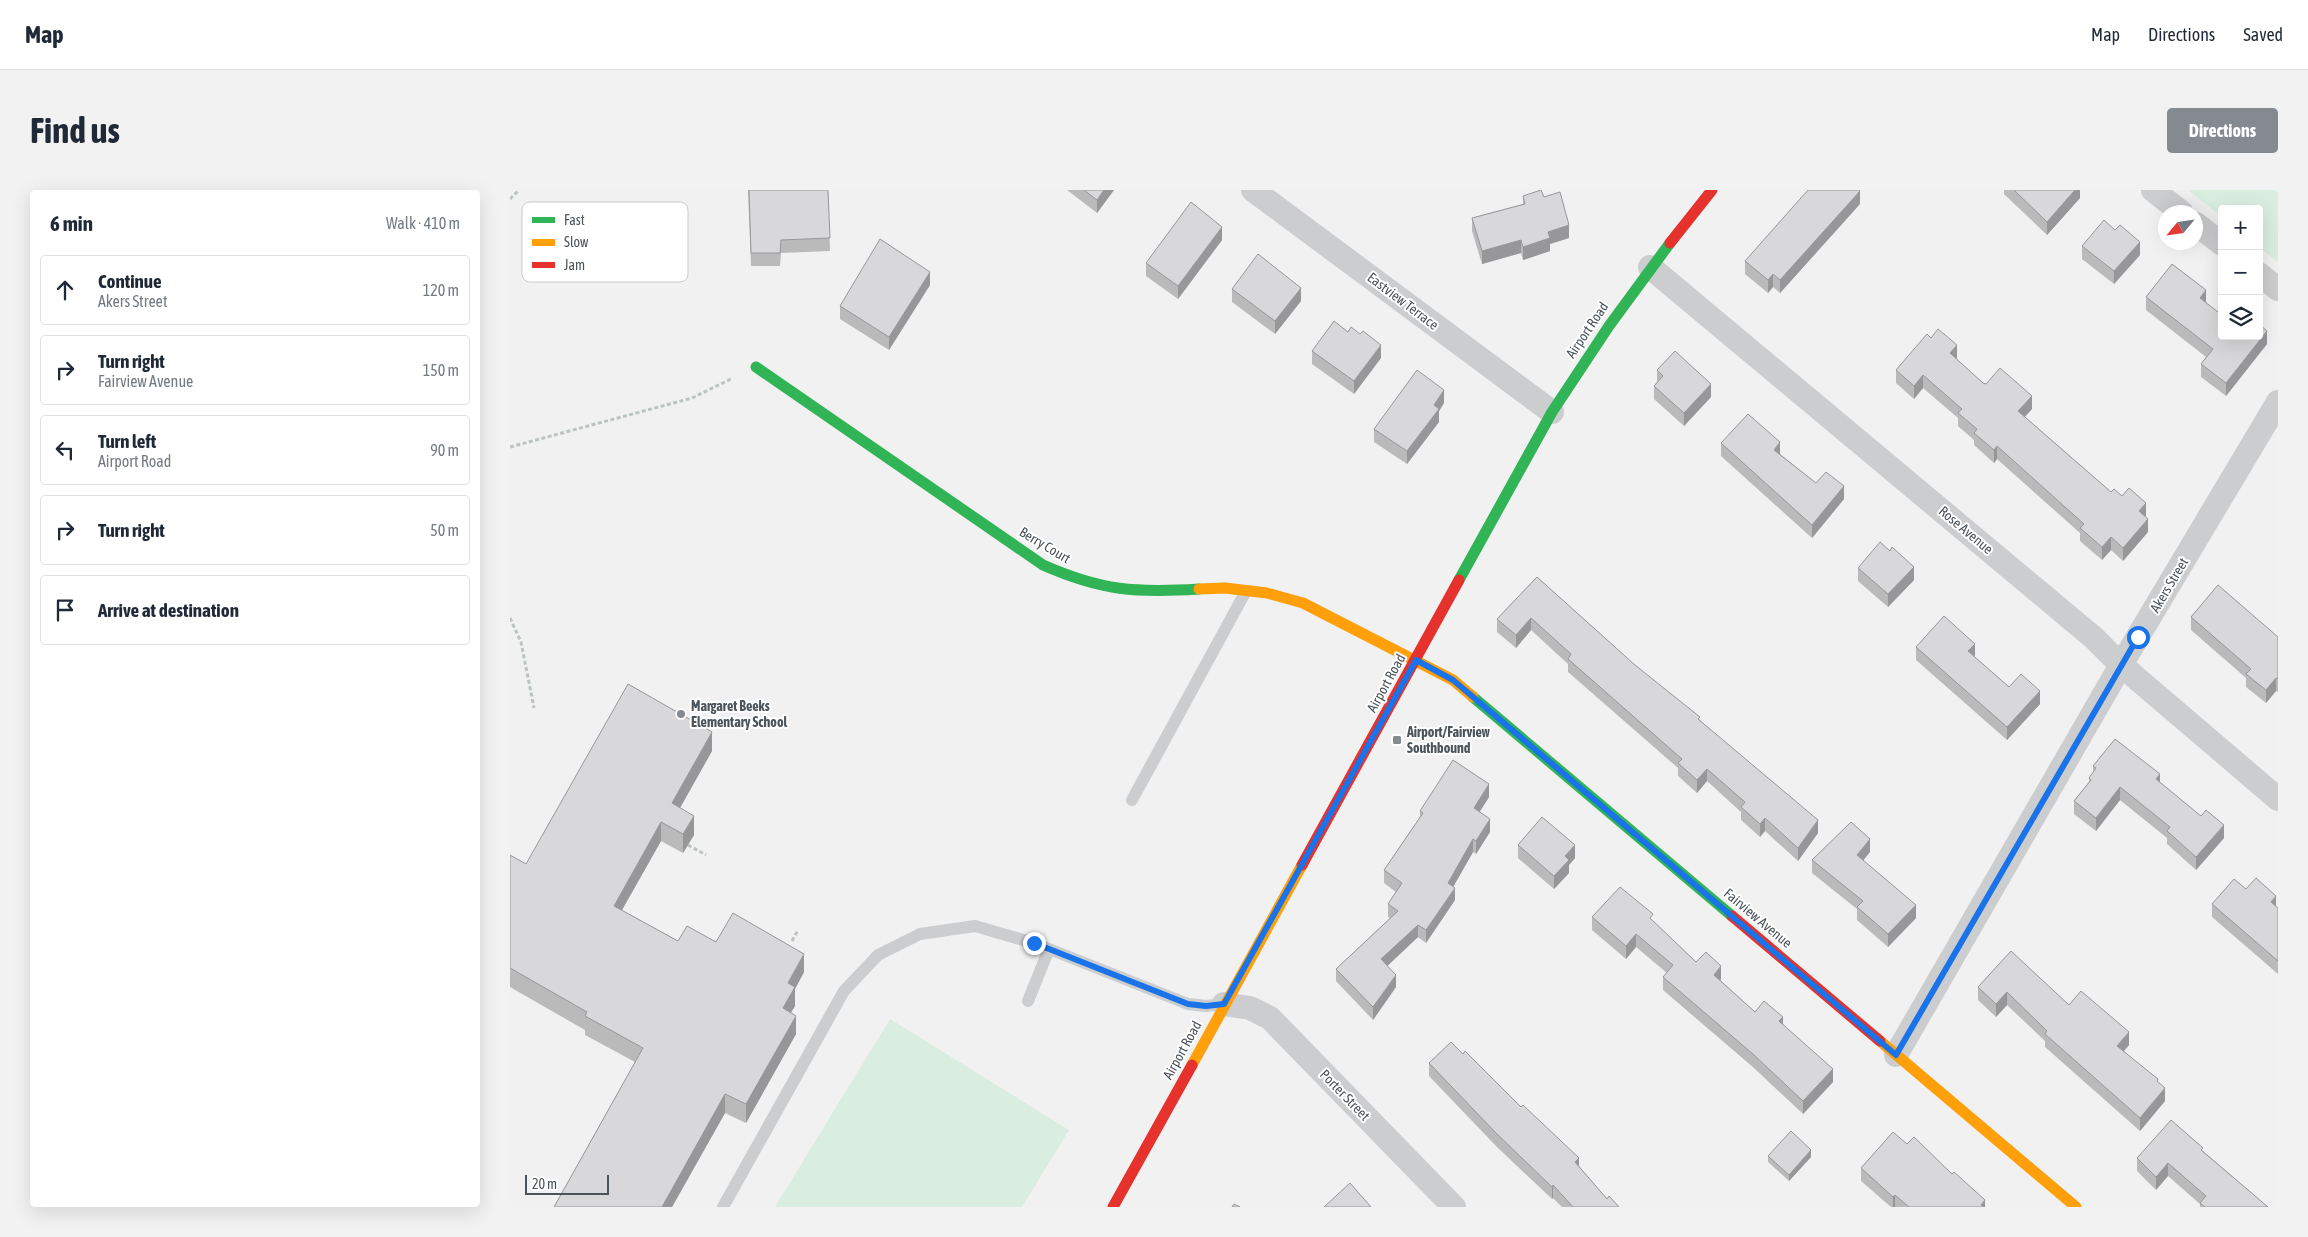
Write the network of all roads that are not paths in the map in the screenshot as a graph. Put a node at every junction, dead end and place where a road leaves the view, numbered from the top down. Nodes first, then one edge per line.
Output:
1 (1254, 190) edge
2 (1712, 190) edge
3 (2153, 190) edge
4 (2172, 205) edge
5 (2203, 229) edge
6 (2218, 241) edge
7 (1650, 267) junction
8 (2263, 277) edge
9 (2278, 289) edge
10 (756, 367) road end
11 (2278, 402) edge
12 (1552, 412) junction
13 (1246, 591) junction
14 (1416, 660) junction
15 (2121, 665) junction
16 (2278, 799) edge
17 (1132, 800) dead end
18 (1049, 949) junction
19 (1028, 1001) dead end
20 (1224, 1004) junction
21 (1896, 1055) junction
22 (723, 1207) edge
23 (1113, 1207) edge
24 (1454, 1207) edge
25 (2076, 1207) edge

1 - 12 street, Eastview Terrace
2 - 7 street, Airport Road
3 - 4 street
5 - 6 street
7 - 12 street, Airport Road
7 - 15 street, Rose Avenue
8 - 9 street
10 - 13 street, Berry Court
11 - 15 street, Akers Street
12 - 14 street, Airport Road
13 - 14 street, Berry Court
13 - 17 lane
14 - 20 street, Airport Road
14 - 21 street, Fairview Avenue
15 - 16 street, Rose Avenue
15 - 21 street, Akers Street
18 - 19 lane
18 - 20 lane
18 - 22 lane
20 - 23 street, Airport Road
20 - 24 street, Porter Street
21 - 25 street, Fairview Avenue

